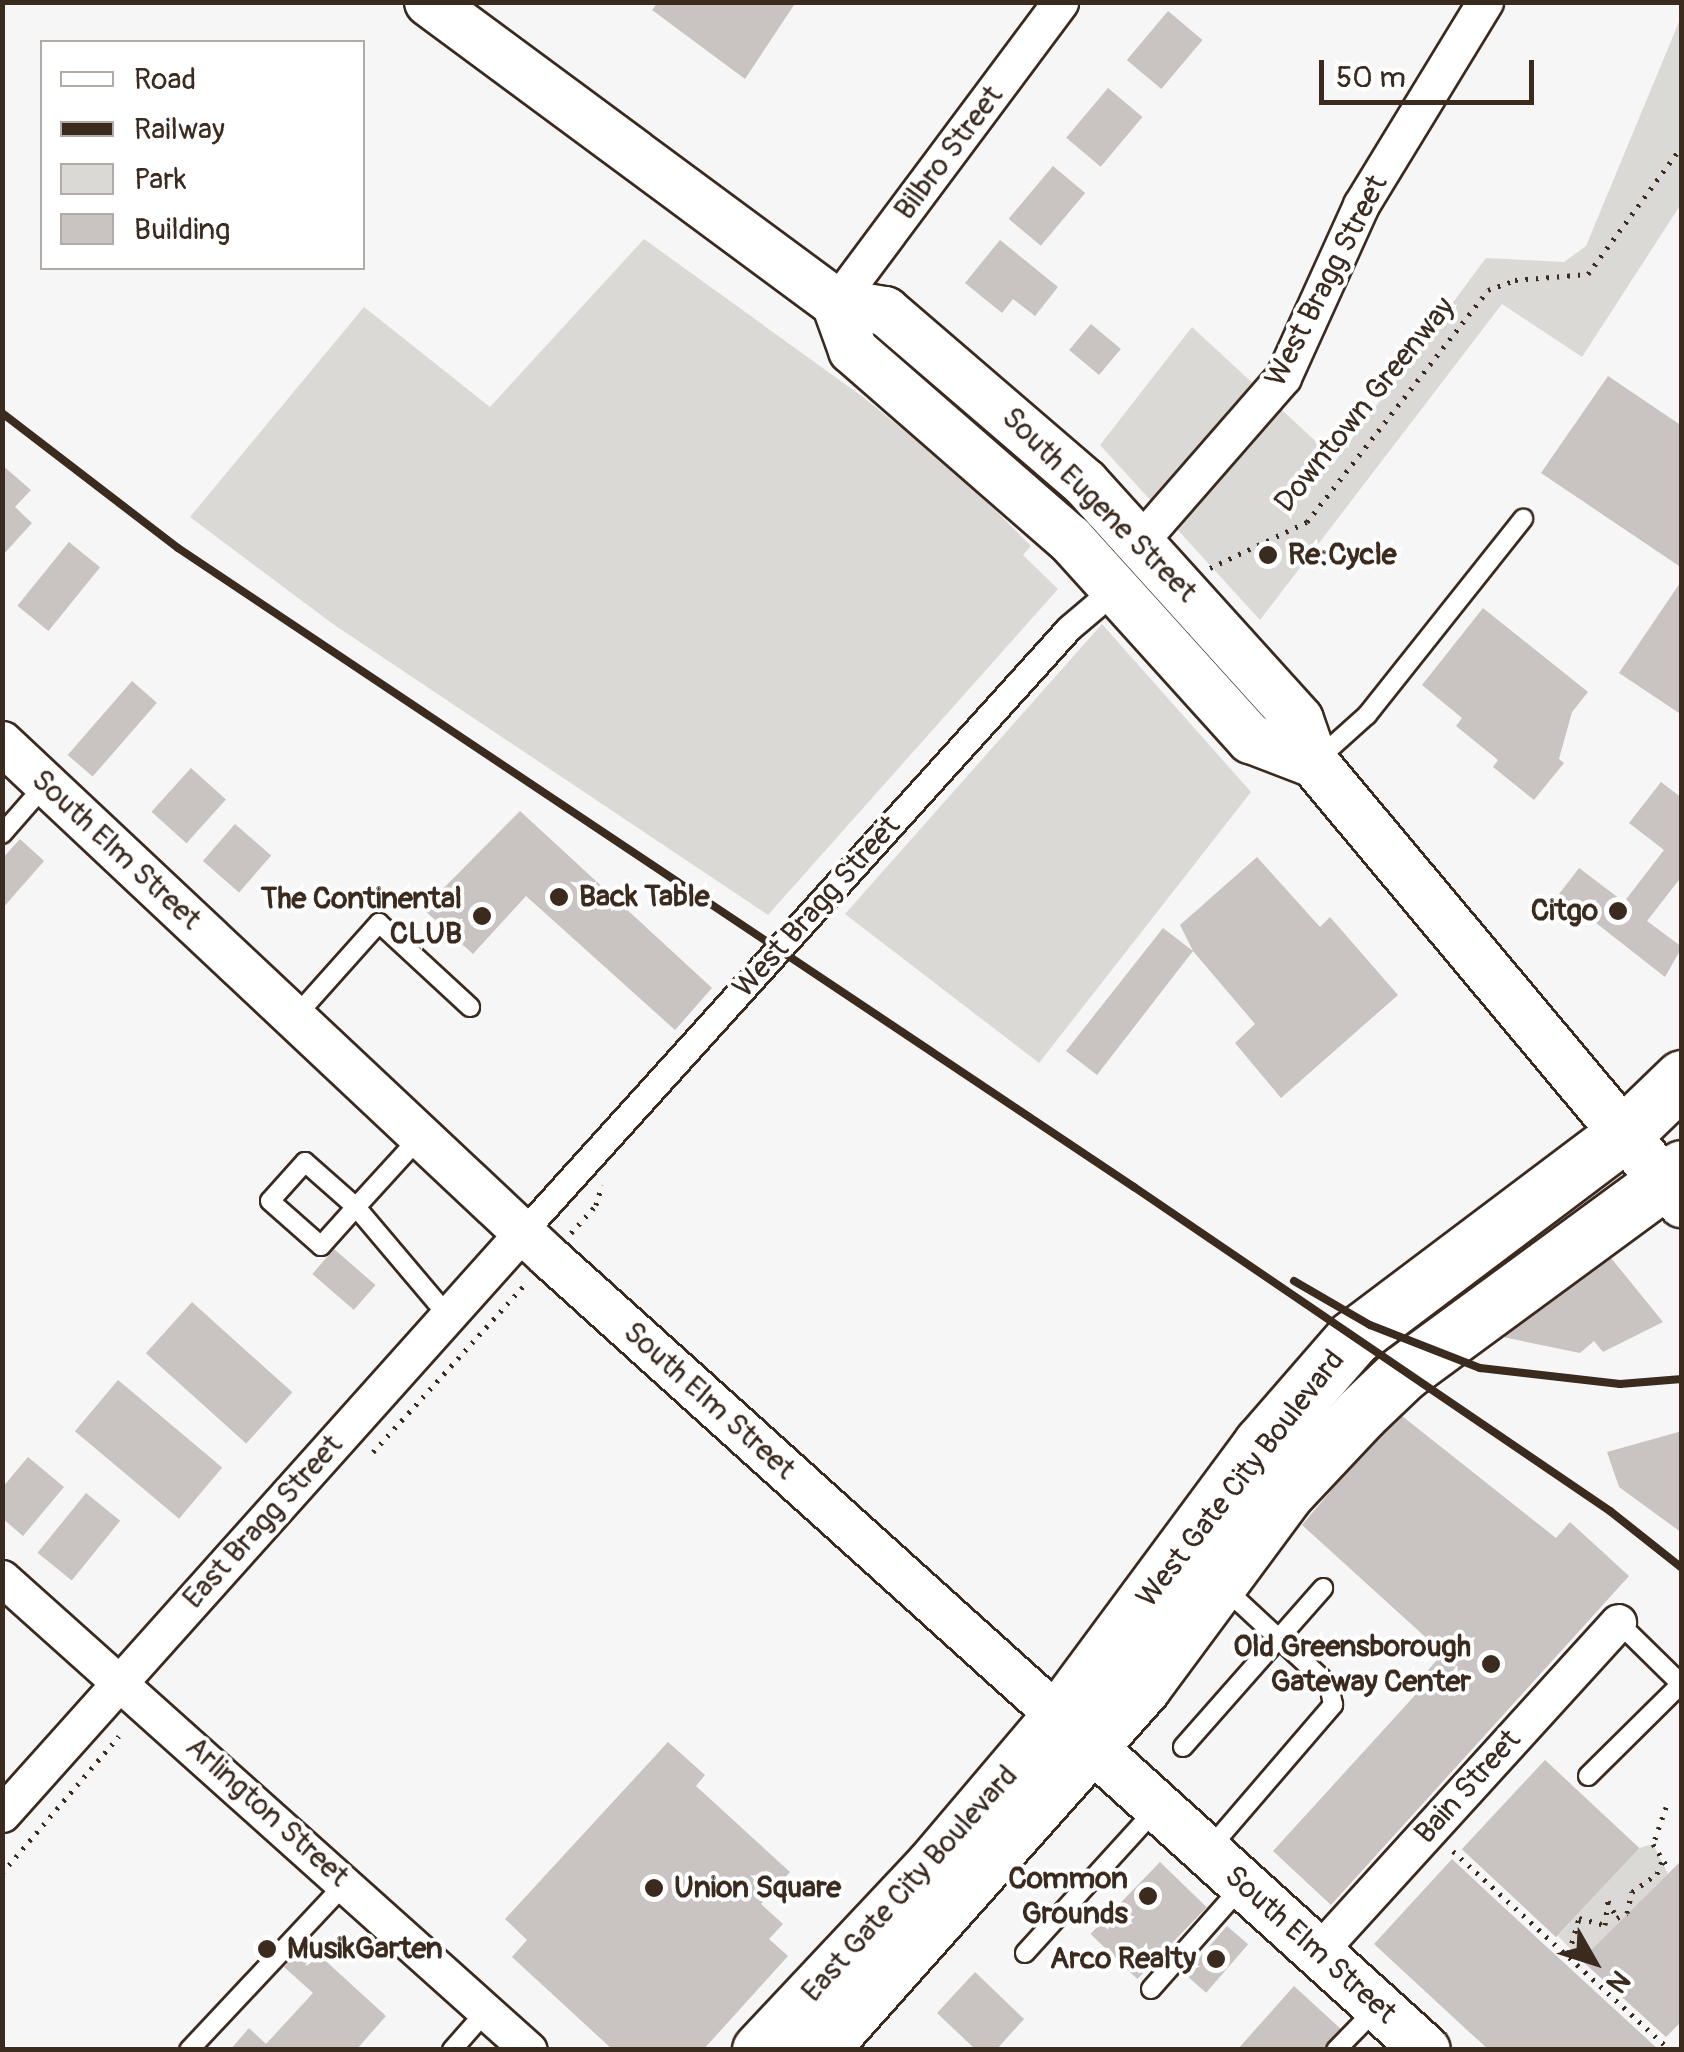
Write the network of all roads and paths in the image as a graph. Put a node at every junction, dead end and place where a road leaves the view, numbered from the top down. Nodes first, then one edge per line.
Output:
1 (429, 2) edge
2 (1060, 2) edge
3 (1485, 2) edge
4 (1682, 146) edge
5 (836, 303) junction
6 (1523, 518) dead end
7 (1141, 540) junction
8 (1116, 588) junction
9 (1186, 591) junction
10 (2, 743) edge
11 (1314, 763) junction
12 (46, 784) junction
13 (2, 834) edge
14 (470, 1007) dead end
15 (294, 1017) junction
16 (1682, 1078) edge
17 (1625, 1133) junction
18 (421, 1136) junction
19 (1676, 1184) edge
20 (356, 1207) junction
21 (524, 1232) junction
22 (448, 1316) junction
23 (2, 1578) edge
24 (1218, 1584) junction
25 (1323, 1588) dead end
26 (1618, 1622) joint
27 (1279, 1639) junction
28 (119, 1682) junction
29 (1075, 1732) junction
30 (1183, 1748) dead end
31 (1588, 1776) dead end
32 (1666, 1806) dead end
33 (1158, 1807) junction
34 (2, 1814) edge
35 (1453, 1851) dead end
36 (1207, 1852) junction
37 (1662, 1861) junction
38 (1670, 1870) dead end
39 (346, 1882) junction
40 (1243, 1884) junction
41 (1318, 1952) junction
42 (1025, 1953) dead end
43 (1569, 1953) junction
44 (1151, 1988) dead end
45 (1378, 2006) junction
46 (488, 2009) junction
47 (189, 2050) edge
48 (452, 2050) edge
49 (529, 2050) edge
50 (760, 2050) edge
51 (819, 2050) edge
52 (1336, 2050) edge
53 (1426, 2050) edge
54 (1670, 2050) edge

1 - 5 main road, South Eugene Street
2 - 5 street, Bilbro Street
3 - 7 street, West Bragg Street
4 - 9 path, Downtown Greenway
5 - 7 main road, South Eugene Street
5 - 8 main road, South Eugene Street
6 - 11 lane
7 - 9 main road, South Eugene Street
8 - 11 main road, South Eugene Street
8 - 21 street, West Bragg Street
9 - 11 main road, South Eugene Street
10 - 12 street, South Elm Street
11 - 17 main road, South Eugene Street
12 - 13 lane
12 - 15 street, South Elm Street
14 - 15 lane
15 - 18 street, South Elm Street
16 - 17 main road, West Gate City Boulevard
17 - 19 main road, South Eugene Street
17 - 29 main road, West Gate City Boulevard
18 - 20 lane
18 - 21 street, South Elm Street
19 - 24 main road, West Gate City Boulevard
20 - 20 lane
20 - 22 lane
21 - 22 street, East Bragg Street
21 - 29 street, South Elm Street
22 - 28 street, East Bragg Street
23 - 28 street, Arlington Street
24 - 27 lane
24 - 29 main road, West Gate City Boulevard
25 - 27 lane
26 - 31 lane
26 - 41 street, Bain Street
27 - 30 lane
27 - 36 lane
28 - 34 street, East Bragg Street
28 - 39 street, Arlington Street
29 - 33 main road, South Elm Street
29 - 50 main road, East Gate City Boulevard
29 - 51 main road, East Gate City Boulevard
32 - 37 path
33 - 36 main road, South Elm Street
33 - 42 lane
35 - 43 path
36 - 40 main road, South Elm Street
37 - 38 path
37 - 43 path
39 - 46 street, Arlington Street
39 - 47 lane
40 - 41 main road, South Elm Street
40 - 44 lane
41 - 45 main road, South Elm Street
43 - 54 path
45 - 52 lane
45 - 53 main road, South Elm Street
46 - 48 lane
46 - 49 street, Arlington Street

